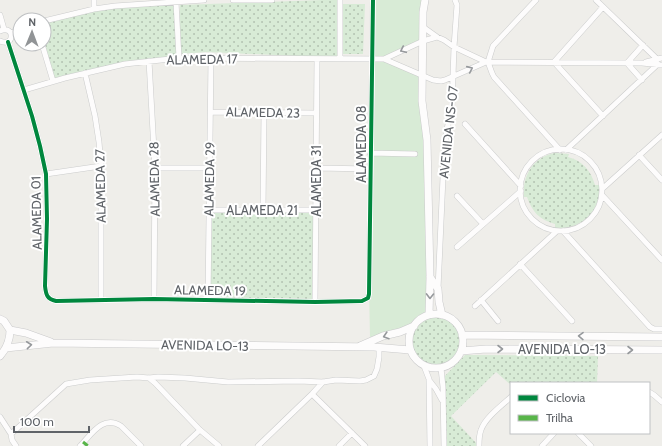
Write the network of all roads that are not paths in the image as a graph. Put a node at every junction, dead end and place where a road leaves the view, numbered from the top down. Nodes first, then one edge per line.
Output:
1 (94, 0) edge
2 (204, 0) edge
3 (233, 0) edge
4 (262, 0) edge
5 (272, 0) edge
6 (340, 0) edge
7 (373, 0) edge
8 (425, 0) edge
9 (455, 0) edge
10 (536, 0) edge
11 (596, 0) edge
12 (150, 1) edge
13 (176, 2) junction
14 (604, 7) junction
15 (94, 9) junction
16 (0, 15) edge
17 (52, 19) edge
18 (423, 26) junction
19 (2, 30) edge
20 (11, 33) joint
21 (437, 38) junction
22 (0, 41) edge
23 (423, 41) junction
24 (8, 42) junction
25 (643, 45) junction
26 (454, 47) junction
27 (44, 52) edge
28 (179, 58) junction
29 (211, 58) junction
30 (340, 58) junction
31 (372, 58) junction
32 (384, 58) junction
33 (317, 59) junction
34 (149, 60) junction
35 (660, 61) edge
36 (487, 62) junction
37 (554, 62) junction
38 (627, 63) junction
39 (86, 73) junction
40 (423, 75) junction
41 (453, 76) junction
42 (642, 80) junction
43 (53, 81) junction
44 (24, 90) junction
45 (210, 112) junction
46 (264, 112) junction
47 (316, 113) junction
48 (603, 116) junction
49 (465, 124) dead end
50 (662, 135) edge
51 (552, 141) junction
52 (574, 142) junction
53 (560, 150) junction
54 (566, 150) junction
55 (550, 152) junction
56 (370, 153) junction
57 (576, 153) junction
58 (415, 154) dead end
59 (639, 155) junction
60 (101, 166) junction
61 (155, 168) junction
62 (210, 168) junction
63 (316, 168) junction
64 (371, 169) junction
65 (46, 174) junction
66 (512, 176) junction
67 (523, 178) junction
68 (600, 178) junction
69 (612, 180) junction
70 (662, 180) edge
71 (521, 188) junction
72 (602, 188) junction
73 (602, 195) junction
74 (457, 196) dead end
75 (522, 199) junction
76 (511, 200) junction
77 (600, 203) junction
78 (609, 203) junction
79 (209, 210) junction
80 (263, 210) junction
81 (316, 210) junction
82 (483, 224) junction
83 (547, 228) junction
84 (571, 230) junction
85 (557, 231) junction
86 (563, 231) junction
87 (548, 239) junction
88 (572, 241) junction
89 (457, 248) dead end
90 (662, 260) edge
91 (520, 264) junction
92 (430, 277) junction
93 (438, 288) junction
94 (369, 289) joint
95 (46, 293) joint
96 (154, 298) junction
97 (101, 300) junction
98 (208, 300) junction
99 (481, 300) junction
100 (315, 302) junction
101 (475, 306) dead end
102 (429, 315) junction
103 (442, 315) junction
104 (0, 319) edge
105 (498, 321) dead end
106 (572, 321) dead end
107 (414, 326) junction
108 (662, 329) edge
109 (10, 330) junction
110 (462, 335) junction
111 (662, 337) edge
112 (53, 343) junction
113 (358, 347) junction
114 (6, 348) junction
115 (379, 348) junction
116 (410, 350) junction
117 (662, 350) edge
118 (461, 351) junction
119 (0, 356) edge
120 (424, 366) junction
121 (441, 368) junction
122 (149, 378) junction
123 (429, 379) junction
124 (323, 382) junction
125 (650, 393) edge
126 (312, 394) junction
127 (510, 398) edge
128 (443, 401) junction
129 (662, 402) edge
130 (0, 417) edge
131 (200, 430) junction
132 (352, 433) junction
133 (10, 434) junction
134 (553, 434) edge
135 (579, 434) edge
136 (16, 446) edge
137 (80, 446) edge
138 (140, 446) edge
139 (183, 446) edge
140 (219, 446) edge
141 (258, 446) edge
142 (339, 446) edge
143 (365, 446) edge
144 (430, 446) edge
145 (444, 446) edge
146 (479, 446) edge
147 (543, 446) edge
148 (591, 446) edge

1 - 15 street
2 - 13 street
3 - 4 street
4 - 5 street
6 - 30 street
7 - 31 street, ALAMEDA 08
8 - 18 street, AVENIDA NS-07
9 - 26 street, AVENIDA NS-07
10 - 36 street
11 - 14 street
12 - 13 street
12 - 15 street
13 - 28 street
14 - 25 street
14 - 37 street
15 - 17 street
16 - 19 street
18 - 21 street
18 - 23 street, AVENIDA NS-07
19 - 20 street
20 - 24 street
21 - 23 street
21 - 26 street
22 - 24 street
23 -> 32 street
23 - 40 street, AVENIDA NS-07
24 - 44 street, ALAMEDA 01
25 - 35 street
25 - 38 street
26 - 36 street
26 - 41 street, AVENIDA NS-07
27 - 43 street
28 - 29 street, ALAMEDA 17
28 - 34 street, ALAMEDA 17
29 - 33 street, ALAMEDA 17
29 - 45 street, ALAMEDA 29
30 - 31 street, ALAMEDA 17
30 - 33 street, ALAMEDA 17
31 - 32 street, ALAMEDA 17
31 - 56 street, ALAMEDA 08
32 - 40 street
33 - 47 street, ALAMEDA 31
34 - 39 street, ALAMEDA 17
34 - 61 street, ALAMEDA 28
35 - 38 street
35 - 42 street
36 - 37 street
41 -> 36 street
36 - 51 street
37 - 38 street
37 - 48 street
38 - 42 street
39 - 43 street, ALAMEDA 17
39 - 60 street, ALAMEDA 27
40 - 41 street
40 - 92 street, AVENIDA NS-07
41 - 93 street, AVENIDA NS-07
42 - 48 street
43 - 44 street, ALAMEDA 17
44 - 65 street, ALAMEDA 01
45 - 46 street, ALAMEDA 23
45 - 62 street, ALAMEDA 29
46 - 47 street, ALAMEDA 23
46 - 80 street
47 - 63 street, ALAMEDA 31
48 - 52 street
49 - 66 street
50 - 59 street
51 - 53 street
51 - 55 street
52 - 54 street
52 - 57 street
53 - 54 street
53 - 55 street
54 - 57 street
55 - 67 street
56 - 58 street
56 - 64 street, ALAMEDA 08
57 - 68 street
59 - 69 street
59 - 70 street
60 - 65 street
60 - 97 street, ALAMEDA 27
61 - 62 street
61 - 96 street, ALAMEDA 28
62 - 79 street, ALAMEDA 29
63 - 64 street
63 - 81 street, ALAMEDA 31
64 - 94 street, ALAMEDA 08
65 - 95 street, ALAMEDA 01
66 - 67 street
66 - 71 street
67 - 71 street
68 - 69 street
68 - 72 street
69 - 72 street
71 - 75 street
71 - 76 street
72 - 73 street
73 - 77 street
73 - 78 street
74 - 82 street
75 - 76 street
75 - 83 street
76 - 82 street
77 - 78 street
77 - 84 street
78 - 90 street
79 - 80 street, ALAMEDA 21
79 - 98 street, ALAMEDA 29
80 - 81 street, ALAMEDA 21
81 - 100 street, ALAMEDA 31
82 - 89 street
83 - 85 street
83 - 87 street
84 - 86 street
84 - 88 street
85 - 86 street
85 - 87 street
86 - 88 street
87 - 91 street
88 - 108 street
91 - 99 street
91 - 106 street
92 - 93 street, AVENIDA NS-07
92 -> 102 street, AVENIDA NS-07
93 - 103 street, AVENIDA NS-07
94 - 100 street, ALAMEDA 19
95 - 97 street, ALAMEDA 19
96 - 97 street, ALAMEDA 19
96 - 98 street, ALAMEDA 19
98 - 100 street, ALAMEDA 19
99 - 101 street
99 - 105 street
102 - 103 street
102 - 107 street
103 - 110 street
104 - 109 street
107 -> 113 street, AVENIDA LO-13
107 - 116 street
109 - 112 street, AVENIDA LO-13
109 - 114 street
111 -> 110 street, AVENIDA LO-13
110 - 118 street
112 - 113 street, AVENIDA LO-13
114 -> 112 street, AVENIDA LO-13
113 - 115 street, AVENIDA LO-13
114 - 119 street
115 - 116 street, AVENIDA LO-13
115 - 124 street
116 - 120 street
118 -> 117 street, AVENIDA LO-13
118 - 121 street
120 - 121 street
120 - 123 street
121 - 128 street
122 - 124 street
122 - 131 street
122 - 133 street
123 - 128 street
123 - 144 street
124 - 126 street
125 - 129 street
126 - 132 street
126 - 141 street
127 - 146 street
128 - 145 street
130 - 133 street
131 - 139 street
131 - 140 street
132 - 142 street
132 - 143 street
133 - 136 street
134 - 147 street
135 - 148 street
137 - 138 street

